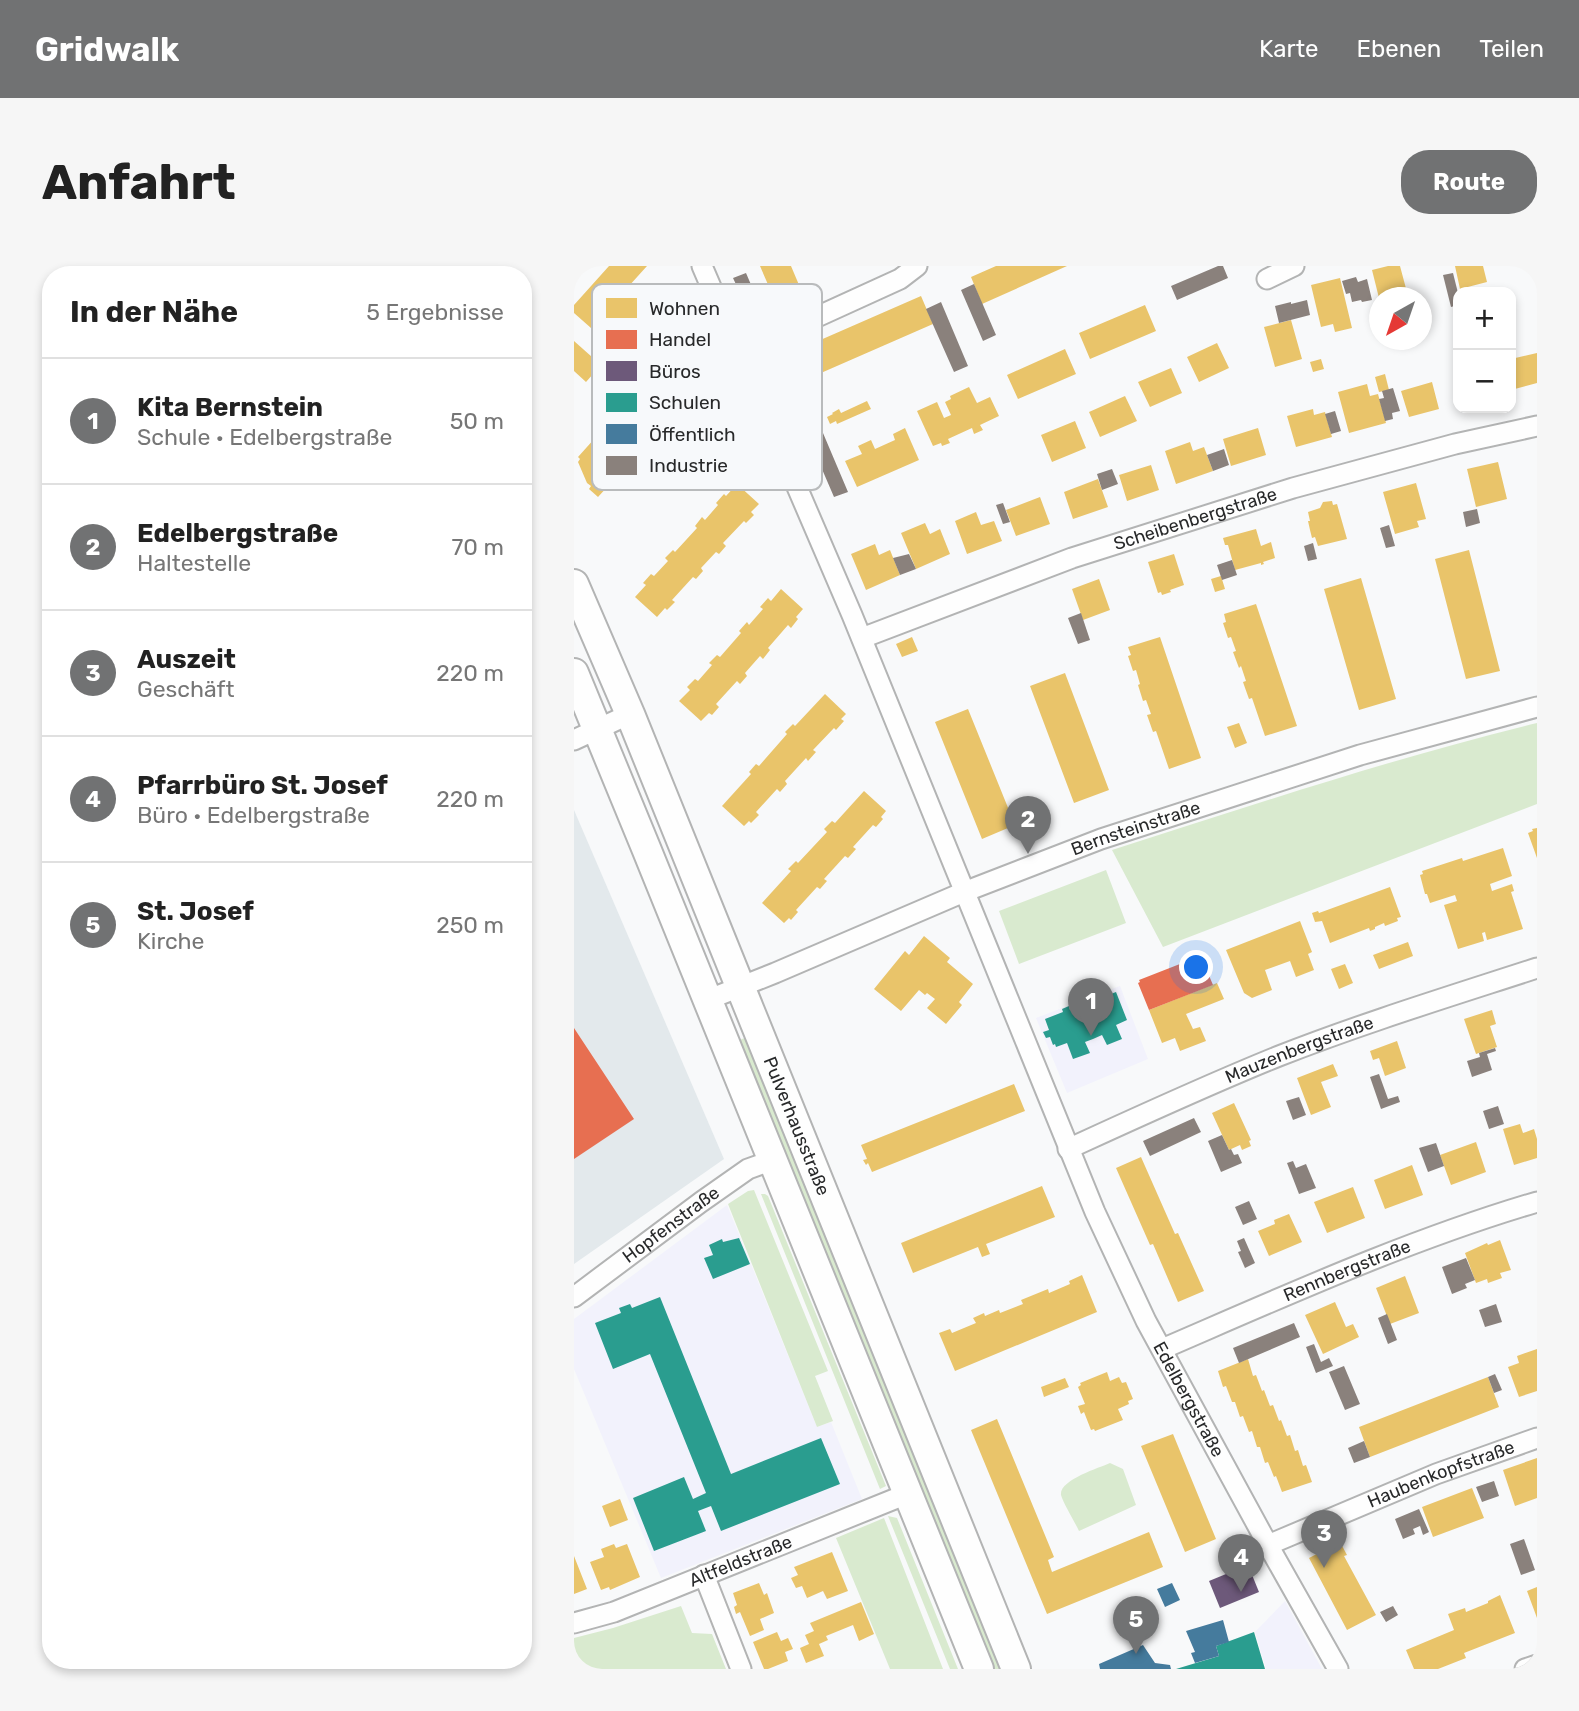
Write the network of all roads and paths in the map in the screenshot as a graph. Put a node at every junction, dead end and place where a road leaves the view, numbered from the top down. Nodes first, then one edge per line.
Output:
1 (702, 266) edge
2 (917, 266) edge
3 (1294, 266) edge
4 (1267, 279) dead end
5 (710, 284) edge
6 (822, 315) edge
7 (1537, 426) edge
8 (799, 490) edge
9 (574, 584) edge
10 (862, 638) junction
11 (574, 674) edge
12 (1537, 707) edge
13 (630, 714) junction
14 (586, 734) edge
15 (964, 892) junction
16 (1537, 968) edge
17 (740, 987) junction
18 (707, 1000) junction
19 (1068, 1149) junction
20 (773, 1160) junction
21 (1537, 1202) edge
22 (574, 1297) edge
23 (1163, 1349) junction
24 (1537, 1438) edge
25 (908, 1494) junction
26 (1268, 1545) junction
27 (704, 1575) junction
28 (574, 1623) edge
29 (1537, 1665) edge
30 (741, 1669) edge
31 (979, 1669) edge
32 (1016, 1669) edge
33 (1338, 1669) edge
34 (1525, 1669) edge

1 - 5 street, Edelbergstraße
2 - 6 street
3 - 4 street
7 - 10 street, Scheibenbergstraße
8 - 10 street, Edelbergstraße
9 - 13 main road, Pulverhausstraße
10 - 15 street, Edelbergstraße
11 - 14 main road, Pulverhausstraße
12 - 15 street, Bernsteinstraße
13 - 14 street
13 - 17 main road, Pulverhausstraße
14 - 18 main road, Pulverhausstraße
15 - 17 street, Bernsteinstraße
15 - 19 street, Edelbergstraße
16 - 19 street, Mauzenbergstraße
17 - 18 street, Bernsteinstraße
17 - 32 main road, Pulverhausstraße
18 - 20 main road, Pulverhausstraße
19 - 23 street, Edelbergstraße
20 - 22 street, Hopfenstraße
20 - 25 main road, Pulverhausstraße
21 - 23 street, Rennbergstraße
23 - 26 street, Edelbergstraße
24 - 26 street, Haubenkopfstraße
25 - 27 street, Altfeldstraße
25 - 31 main road, Pulverhausstraße
26 - 33 street, Edelbergstraße
27 - 28 street, Altfeldstraße
27 - 30 street
29 - 34 street

